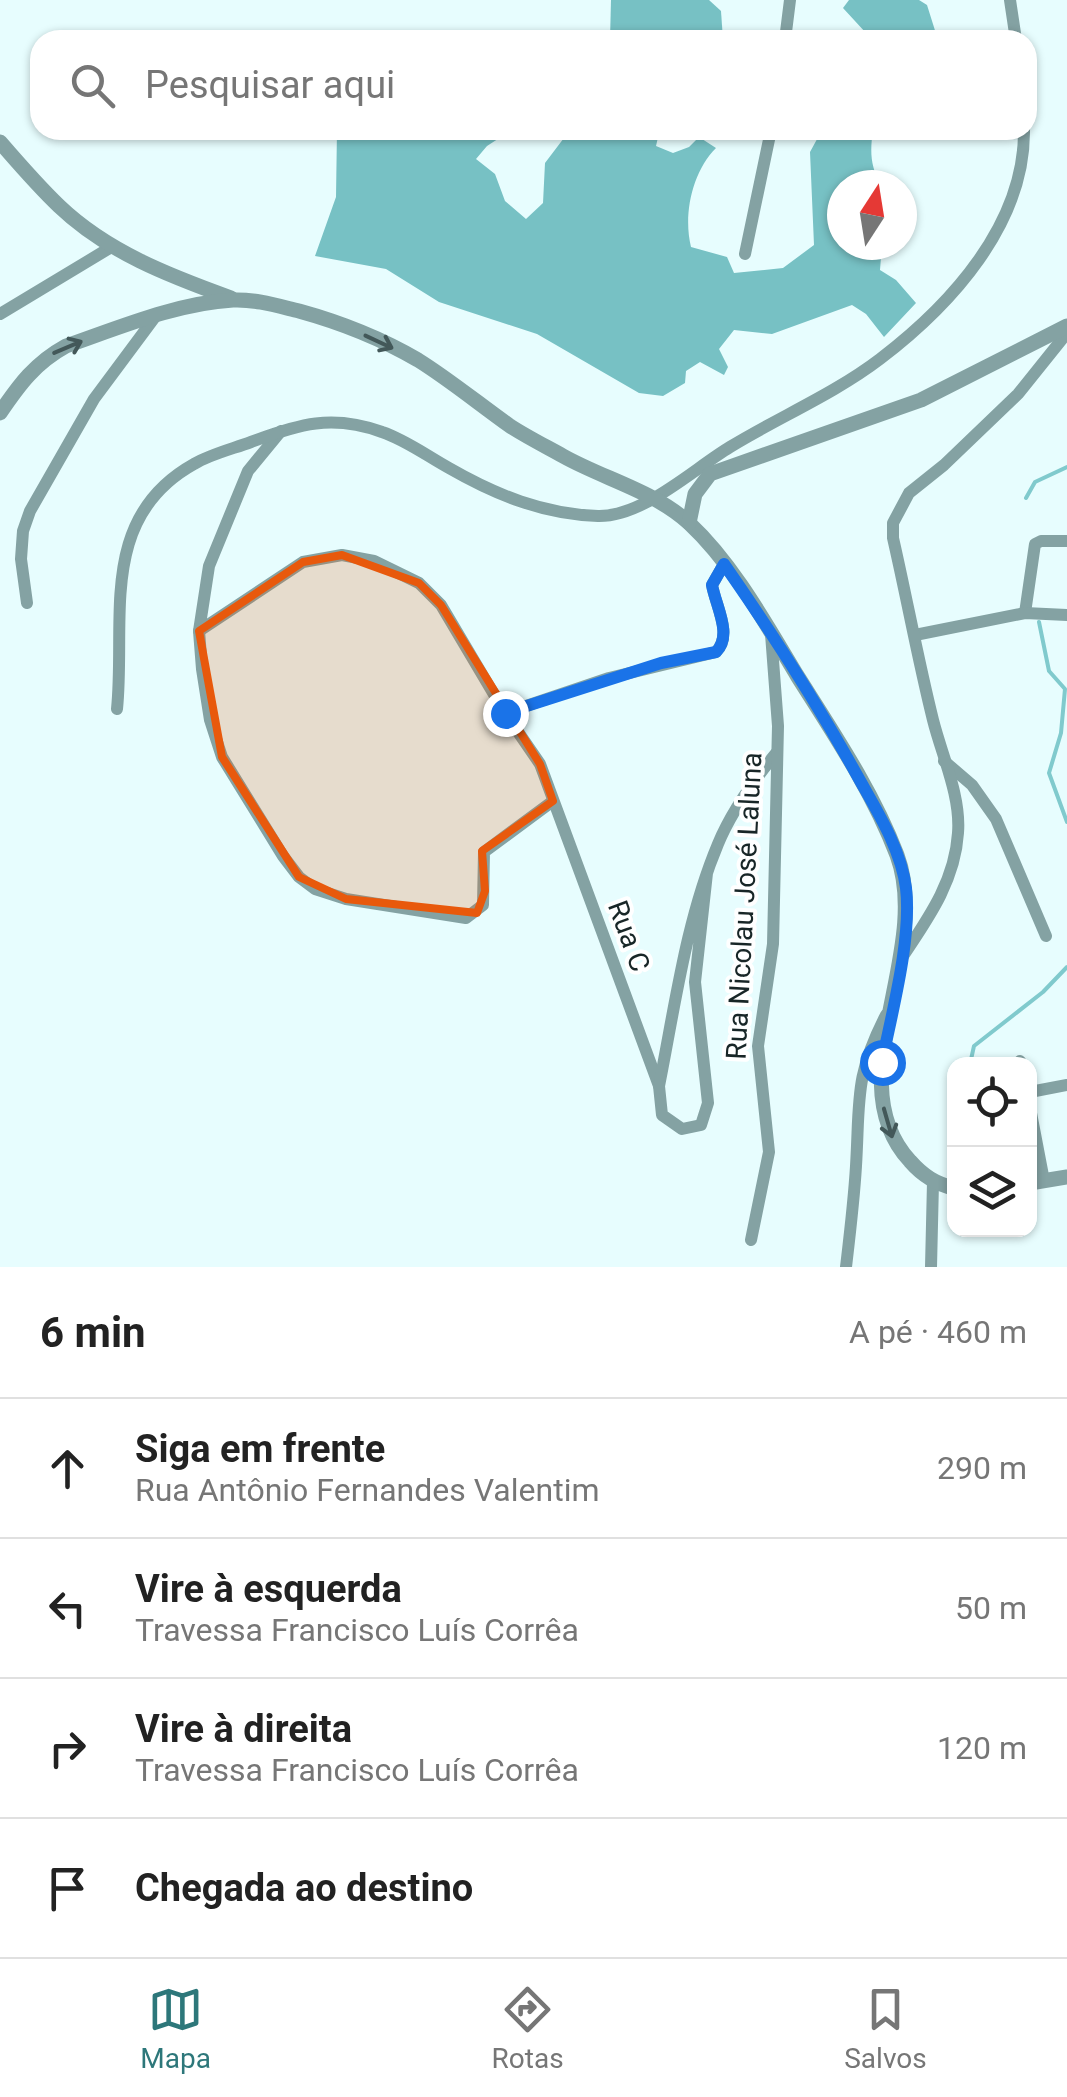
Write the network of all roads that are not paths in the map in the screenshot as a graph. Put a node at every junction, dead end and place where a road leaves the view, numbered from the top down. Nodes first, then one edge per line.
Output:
1 (790, 0) edge
2 (1010, 0) edge
3 (786, 30) edge
4 (1014, 30) edge
5 (769, 140) edge
6 (1023, 140) edge
7 (0, 142) edge
8 (113, 246) junction
9 (745, 254) dead end
10 (235, 300) junction
11 (0, 314) edge
12 (155, 317) junction
13 (1067, 330) edge
14 (0, 413) edge
15 (283, 430) junction
16 (651, 498) junction
17 (688, 522) junction
18 (1067, 541) edge
19 (724, 564) junction
20 (27, 603) dead end
21 (1024, 612) junction
22 (1067, 614) edge
23 (199, 631) junction
24 (770, 632) junction
25 (915, 635) junction
26 (117, 709) dead end
27 (505, 713) junction
28 (777, 752) junction
29 (942, 760) junction
30 (552, 801) junction
31 (707, 873) junction
32 (1046, 936) dead end
33 (901, 959) junction
34 (894, 1000) junction
35 (1067, 1085) edge
36 (660, 1086) junction
37 (1037, 1091) edge
38 (1067, 1177) edge
39 (933, 1182) junction
40 (1037, 1182) edge
41 (947, 1186) edge
42 (751, 1240) dead end
43 (846, 1267) edge
44 (931, 1267) edge

1 - 3 street
2 - 4 street
5 - 9 street
6 - 16 street
7 - 8 street
8 - 10 street
8 - 11 street
10 - 12 street
10 -> 16 street
14 -> 12 street
12 - 20 street
13 - 17 street
13 - 25 street
15 - 16 street
15 - 23 street
15 - 26 street
16 - 17 street
17 - 19 street
18 - 21 street
19 - 24 street
19 - 27 street
21 - 22 street
21 - 25 street
23 - 27 street
23 - 30 street
24 - 28 street, Rua Nicolau José Laluna
24 - 33 street
25 - 29 street
27 - 30 street
28 - 31 street
28 - 42 street, Rua Nicolau José Laluna
29 - 32 street
29 - 33 street
30 - 36 street, Rua C
31 - 36 street
31 - 36 street, Rua C
33 - 34 street
34 -> 39 street
34 - 43 street
35 - 37 street
38 - 40 street
39 - 41 street
39 - 44 street

